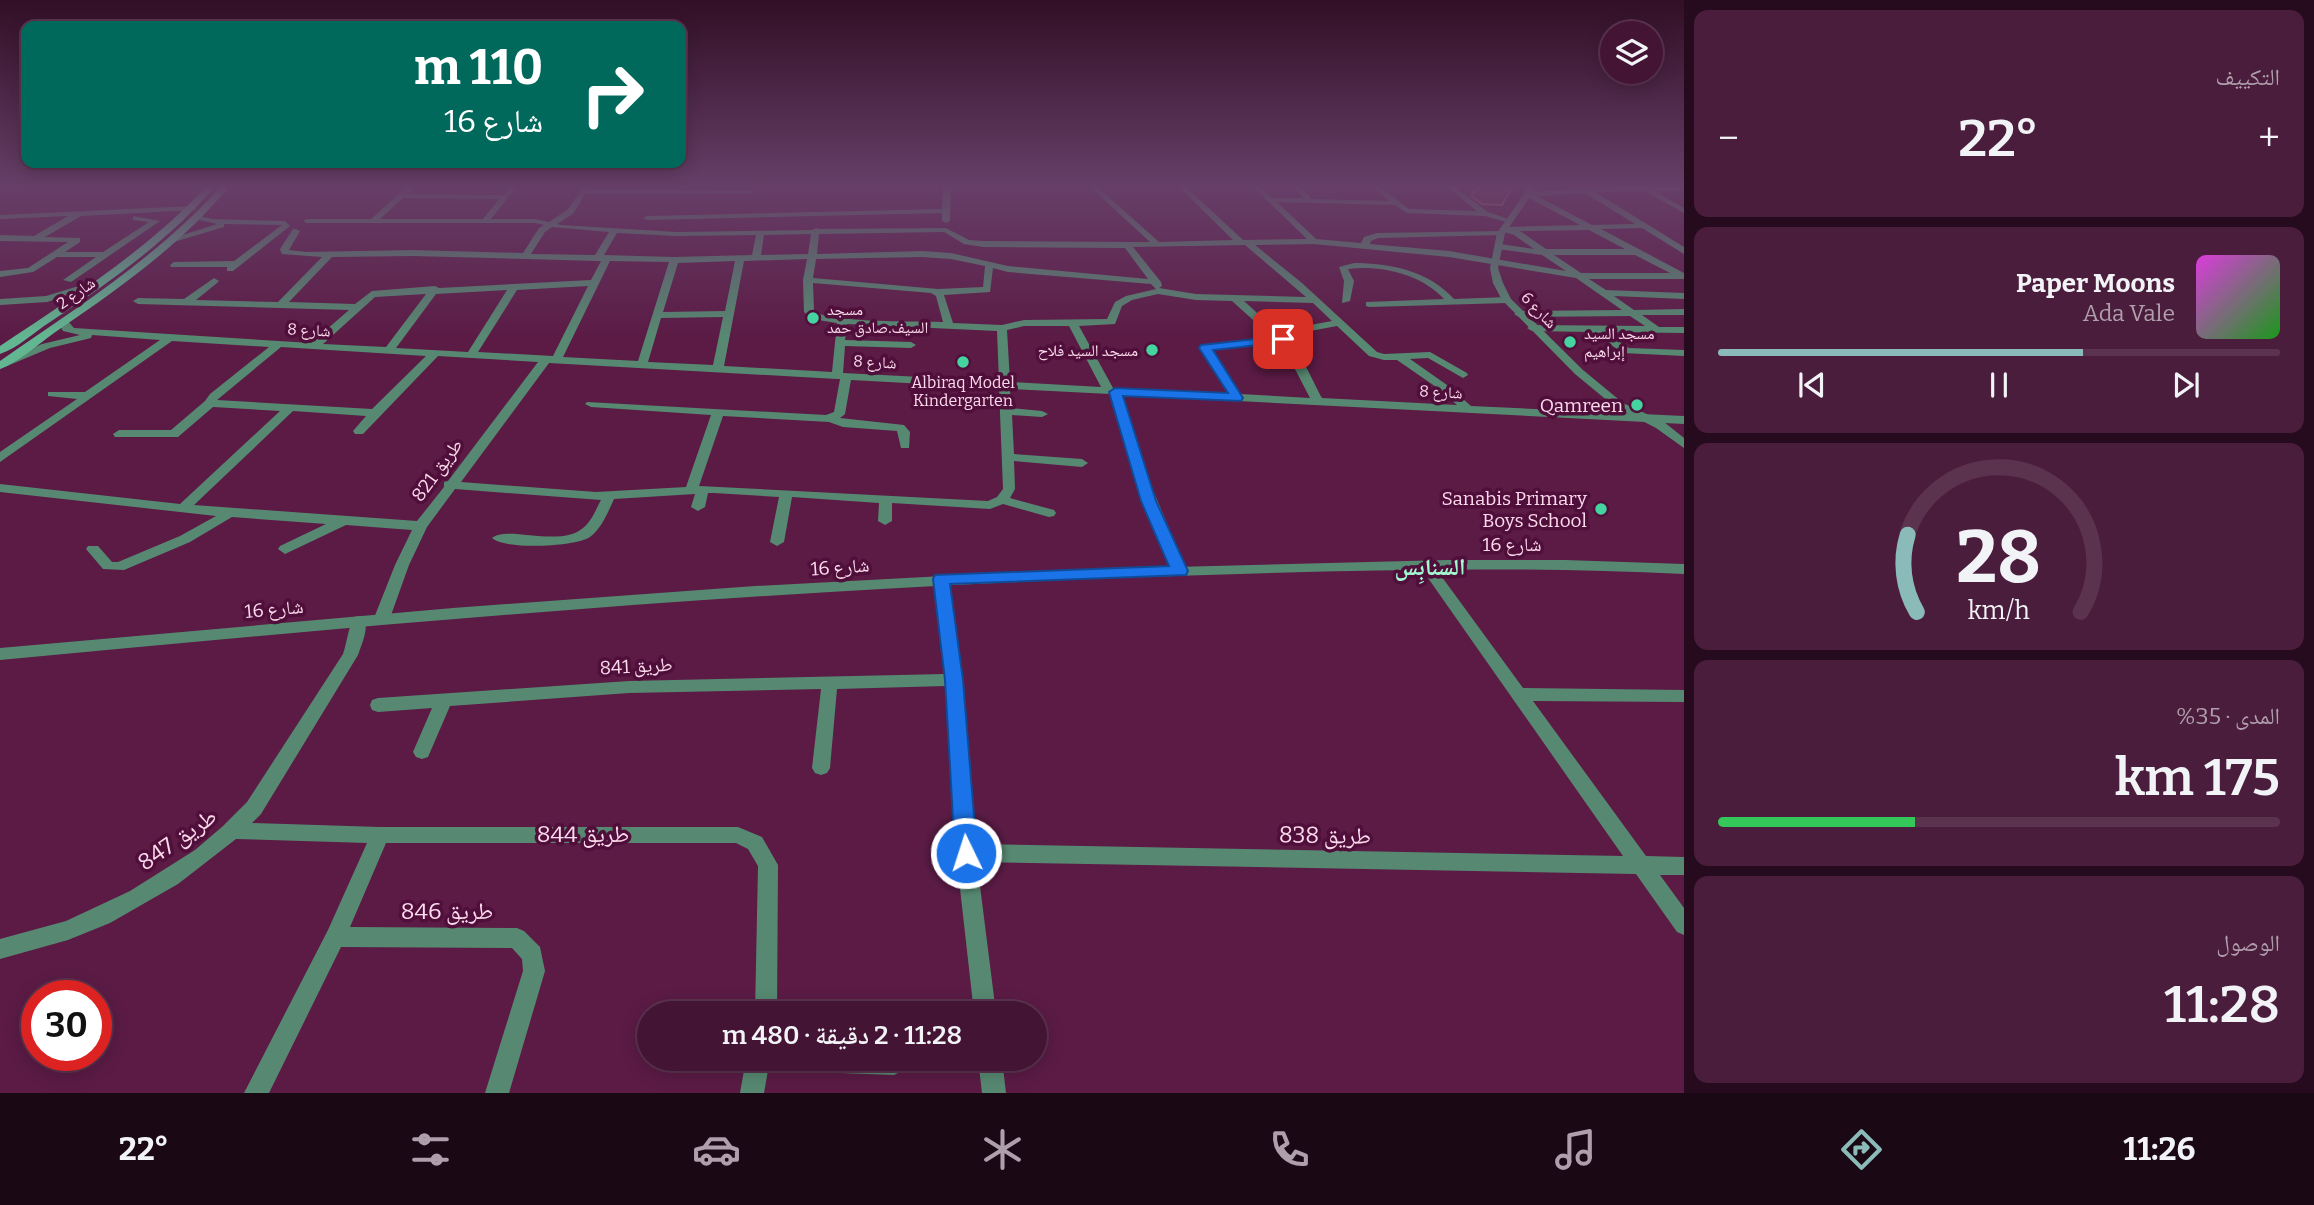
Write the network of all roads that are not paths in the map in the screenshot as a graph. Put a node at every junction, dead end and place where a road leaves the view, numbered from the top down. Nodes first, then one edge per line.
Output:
1 (42, 235) edge
2 (135, 235) edge
3 (162, 235) edge
4 (178, 235) edge
5 (189, 235) edge
6 (274, 235) edge
7 (293, 235) edge
8 (539, 235) edge
9 (613, 235) edge
10 (712, 235) edge
11 (760, 235) edge
12 (815, 235) edge
13 (955, 235) edge
14 (1147, 235) edge
15 (1235, 235) edge
16 (1308, 235) edge
17 (1389, 235) edge
18 (1504, 235) edge
19 (1520, 235) edge
20 (1607, 235) edge
21 (1658, 235) edge
22 (0, 238) edge
23 (37, 238) junction
24 (1314, 241) junction
25 (1668, 241) junction
26 (1684, 241) edge
27 (170, 242) junction
28 (967, 242) junction
29 (1243, 242) junction
30 (1341, 243) junction
31 (1158, 245) junction
32 (1365, 245) junction
33 (1127, 246) junction
34 (1500, 247) junction
35 (1636, 251) junction
36 (1684, 251) edge
37 (1545, 252) junction
38 (56, 254) junction
39 (105, 255) junction
40 (330, 255) junction
41 (526, 255) junction
42 (951, 256) junction
43 (812, 257) junction
44 (603, 258) junction
45 (705, 259) junction
46 (740, 259) junction
47 (756, 259) junction
48 (674, 260) junction
49 (1497, 262) junction
50 (174, 265) dead end
51 (1360, 266) junction
52 (989, 267) junction
53 (0, 274) edge
54 (1580, 276) junction
55 (1683, 276) edge
56 (68, 279) dead end
57 (808, 280) junction
58 (103, 281) junction
59 (214, 281) dead end
60 (595, 283) junction
61 (514, 287) junction
62 (1157, 287) junction
63 (435, 289) junction
64 (937, 292) junction
65 (1603, 293) junction
66 (1684, 296) edge
67 (1235, 298) junction
68 (1312, 298) junction
69 (1507, 300) junction
70 (138, 301) dead end
71 (0, 302) edge
72 (26, 302) junction
73 (187, 302) junction
74 (1453, 303) junction
75 (1369, 304) dead end
76 (280, 306) junction
77 (354, 307) junction
78 (1684, 312) edge
79 (1632, 313) junction
80 (729, 314) junction
81 (1519, 314) junction
82 (657, 315) junction
83 (44, 321) junction
84 (63, 321) junction
85 (842, 321) junction
86 (1338, 323) junction
87 (1073, 324) junction
88 (948, 327) junction
89 (1002, 328) junction
90 (1532, 328) junction
91 (1595, 329) junction
92 (1657, 330) junction
93 (1684, 330) edge
94 (105, 333) junction
95 (1280, 337) junction
96 (170, 338) junction
97 (840, 343) junction
98 (279, 344) junction
99 (911, 345) dead end
100 (314, 346) junction
101 (389, 350) junction
102 (0, 351) edge
103 (435, 353) junction
104 (1684, 353) edge
105 (471, 355) junction
106 (1400, 357) junction
107 (551, 359) junction
108 (642, 364) junction
109 (0, 366) edge
110 (718, 369) junction
111 (1463, 375) dead end
112 (842, 376) junction
113 (1006, 386) junction
114 (1112, 391) junction
115 (52, 394) dead end
116 (88, 396) junction
117 (1237, 398) junction
118 (1317, 400) junction
119 (210, 403) junction
120 (591, 404) dead end
121 (289, 409) junction
122 (1468, 409) junction
123 (1006, 411) junction
124 (719, 412) junction
125 (375, 413) junction
126 (1042, 414) dead end
127 (1643, 417) junction
128 (831, 419) junction
129 (1684, 420) edge
130 (359, 431) dead end
131 (118, 434) dead end
132 (1684, 444) edge
133 (905, 445) dead end
134 (1008, 457) junction
135 (0, 458) edge
136 (1082, 463) dead end
137 (449, 485) junction
138 (0, 488) edge
139 (698, 489) junction
140 (786, 493) junction
141 (609, 496) junction
142 (886, 500) junction
143 (1002, 500) junction
144 (698, 507) dead end
145 (183, 508) junction
146 (230, 513) junction
147 (1049, 513) dead end
148 (344, 521) junction
149 (885, 521) dead end
150 (421, 526) junction
151 (499, 538) dead end
152 (777, 542) dead end
153 (93, 549) dead end
154 (285, 549) dead end
155 (1426, 565) junction
156 (1684, 569) edge
157 (1180, 571) junction
158 (941, 579) junction
159 (382, 618) junction
160 (359, 621) junction
161 (0, 654) edge
162 (954, 680) junction
163 (830, 681) junction
164 (1519, 694) junction
165 (1684, 696) edge
166 (444, 700) junction
167 (378, 705) dead end
168 (422, 752) dead end
169 (821, 768) dead end
170 (234, 831) junction
171 (380, 835) junction
172 (966, 853) junction
173 (1642, 865) junction
174 (1684, 866) edge
175 (1684, 925) edge
176 (335, 937) junction
177 (0, 949) edge
178 (766, 1001) edge
179 (984, 1001) edge
180 (756, 1071) edge
181 (991, 1071) edge
182 (256, 1093) edge
183 (497, 1093) edge
184 (752, 1093) edge
185 (994, 1093) edge

1 - 23 street
2 - 39 street
3 - 58 main road, شارع 2
4 - 27 main road, شارع 2
5 - 27 street
6 - 50 street
7 - 40 street
8 - 41 street
9 - 44 street, طريق 821
10 - 45 street
11 - 47 street
12 - 43 street
13 - 28 street
14 - 31 street
15 - 29 street
16 - 24 street
17 - 32 street
18 - 34 street, شارع 6
19 - 37 street
20 - 35 street
21 - 25 street
22 - 23 street
23 - 38 street
24 - 29 street
24 - 30 street
25 - 26 street
25 - 36 street
27 - 84 main road, شارع 2
28 - 33 street
28 - 42 street
29 - 31 street
29 - 68 street
30 - 32 street
30 - 51 street
31 - 33 street
32 - 49 street
33 - 62 street
34 - 37 street
34 - 49 street, شارع 6
35 - 37 street
35 - 55 street
37 - 54 street
38 - 39 street
38 - 53 street
39 - 56 street
40 - 41 street
40 - 76 street
41 - 44 street
42 - 43 street
42 - 52 street
43 - 47 street
43 - 57 street
44 - 48 street
44 - 60 street, طريق 821
45 - 46 street
45 - 48 street
46 - 47 street
46 - 80 street
48 - 82 street
49 - 54 street
49 - 69 street, شارع 6
51 - 68 street
51 - 74 street
52 - 62 street
52 - 64 street
54 - 55 street
54 - 65 street
57 - 64 street
57 - 85 street
58 - 72 street
58 - 83 main road, شارع 2
59 - 73 street
60 - 61 street
60 - 107 street, طريق 821
61 - 63 street
61 - 105 street
62 - 67 street
62 - 87 street
63 - 77 street
63 - 101 street
64 - 88 street
65 - 66 street
65 - 79 street
67 - 68 street
67 - 95 street
68 - 86 street
69 - 74 street
69 - 81 street, شارع 6
70 - 73 street
71 - 72 street
72 - 83 street
73 - 76 street
74 - 75 street
76 - 77 street
77 - 100 street
78 - 79 street
79 - 81 street
79 - 92 street
80 - 82 street
80 - 110 street
81 - 90 street, شارع 6
82 - 108 street
83 - 102 main road, شارع 2
84 - 94 street, شارع 8
84 - 109 main road, شارع 2
85 - 88 street
85 - 97 street
86 - 95 street
86 - 106 street
87 - 89 street
87 - 114 street
88 - 89 street
89 - 113 street
90 - 91 street
90 - 127 street, شارع 6
91 - 92 street
91 - 104 street
92 - 93 street
94 - 96 street, شارع 8
94 - 109 street, شارع 8
95 - 117 street
95 - 118 street
96 - 98 street, شارع 8
96 - 116 street
97 - 99 street
97 - 112 street
98 - 100 street, شارع 8
98 - 119 street
100 - 101 street, شارع 8
101 - 103 street, شارع 8
103 - 105 street, شارع 8
103 - 125 street
105 - 107 street, شارع 8
106 - 111 street
106 - 122 street
107 - 108 street, شارع 8
107 - 137 street, طريق 821
108 - 110 street, شارع 8
110 - 112 street, شارع 8
112 - 113 street, شارع 8
112 - 128 street
113 - 114 street, شارع 8
113 - 123 street
114 - 117 street, شارع 8
114 - 157 street
115 - 116 street
116 - 135 street
117 - 118 street, شارع 8
118 - 122 street, شارع 8
119 - 121 street
119 - 131 street
120 - 124 street
121 - 125 street
121 - 145 street
122 - 127 street, شارع 8
123 - 126 street
123 - 134 street
124 - 128 street
124 - 139 street
125 - 130 street
127 - 129 street, شارع 8
127 - 132 street, شارع 6
128 - 133 street
134 - 136 street
134 - 143 street
137 - 141 street
137 - 150 street, طريق 821
138 - 145 street
139 - 140 street
139 - 141 street
139 - 144 street
140 - 142 street
140 - 152 street
141 - 151 street
142 - 143 street
142 - 149 street
143 - 147 street
145 - 146 street
146 - 148 street
146 - 153 street
148 - 150 street
148 - 154 street
150 - 159 street, طريق 821
155 - 156 street, شارع 16
155 - 157 street, شارع 16
155 - 164 street
157 - 158 street, شارع 16
158 - 159 street, شارع 16
158 - 162 street
159 - 160 street, شارع 16
160 - 161 street, شارع 16
160 - 170 street, طريق 847
162 - 163 street, طريق 841
162 - 172 street
163 - 166 street, طريق 841
163 - 169 street
164 - 165 street
164 - 173 street
166 - 167 street, طريق 841
166 - 168 street
170 - 171 street, طريق 844
170 - 177 street, طريق 847
171 - 176 street
171 - 178 street, طريق 844
172 - 173 street, طريق 838
172 - 179 street
173 - 174 street, طريق 838
173 - 175 street
176 - 182 street
176 - 183 street, طريق 846
180 - 184 street
181 - 185 street

